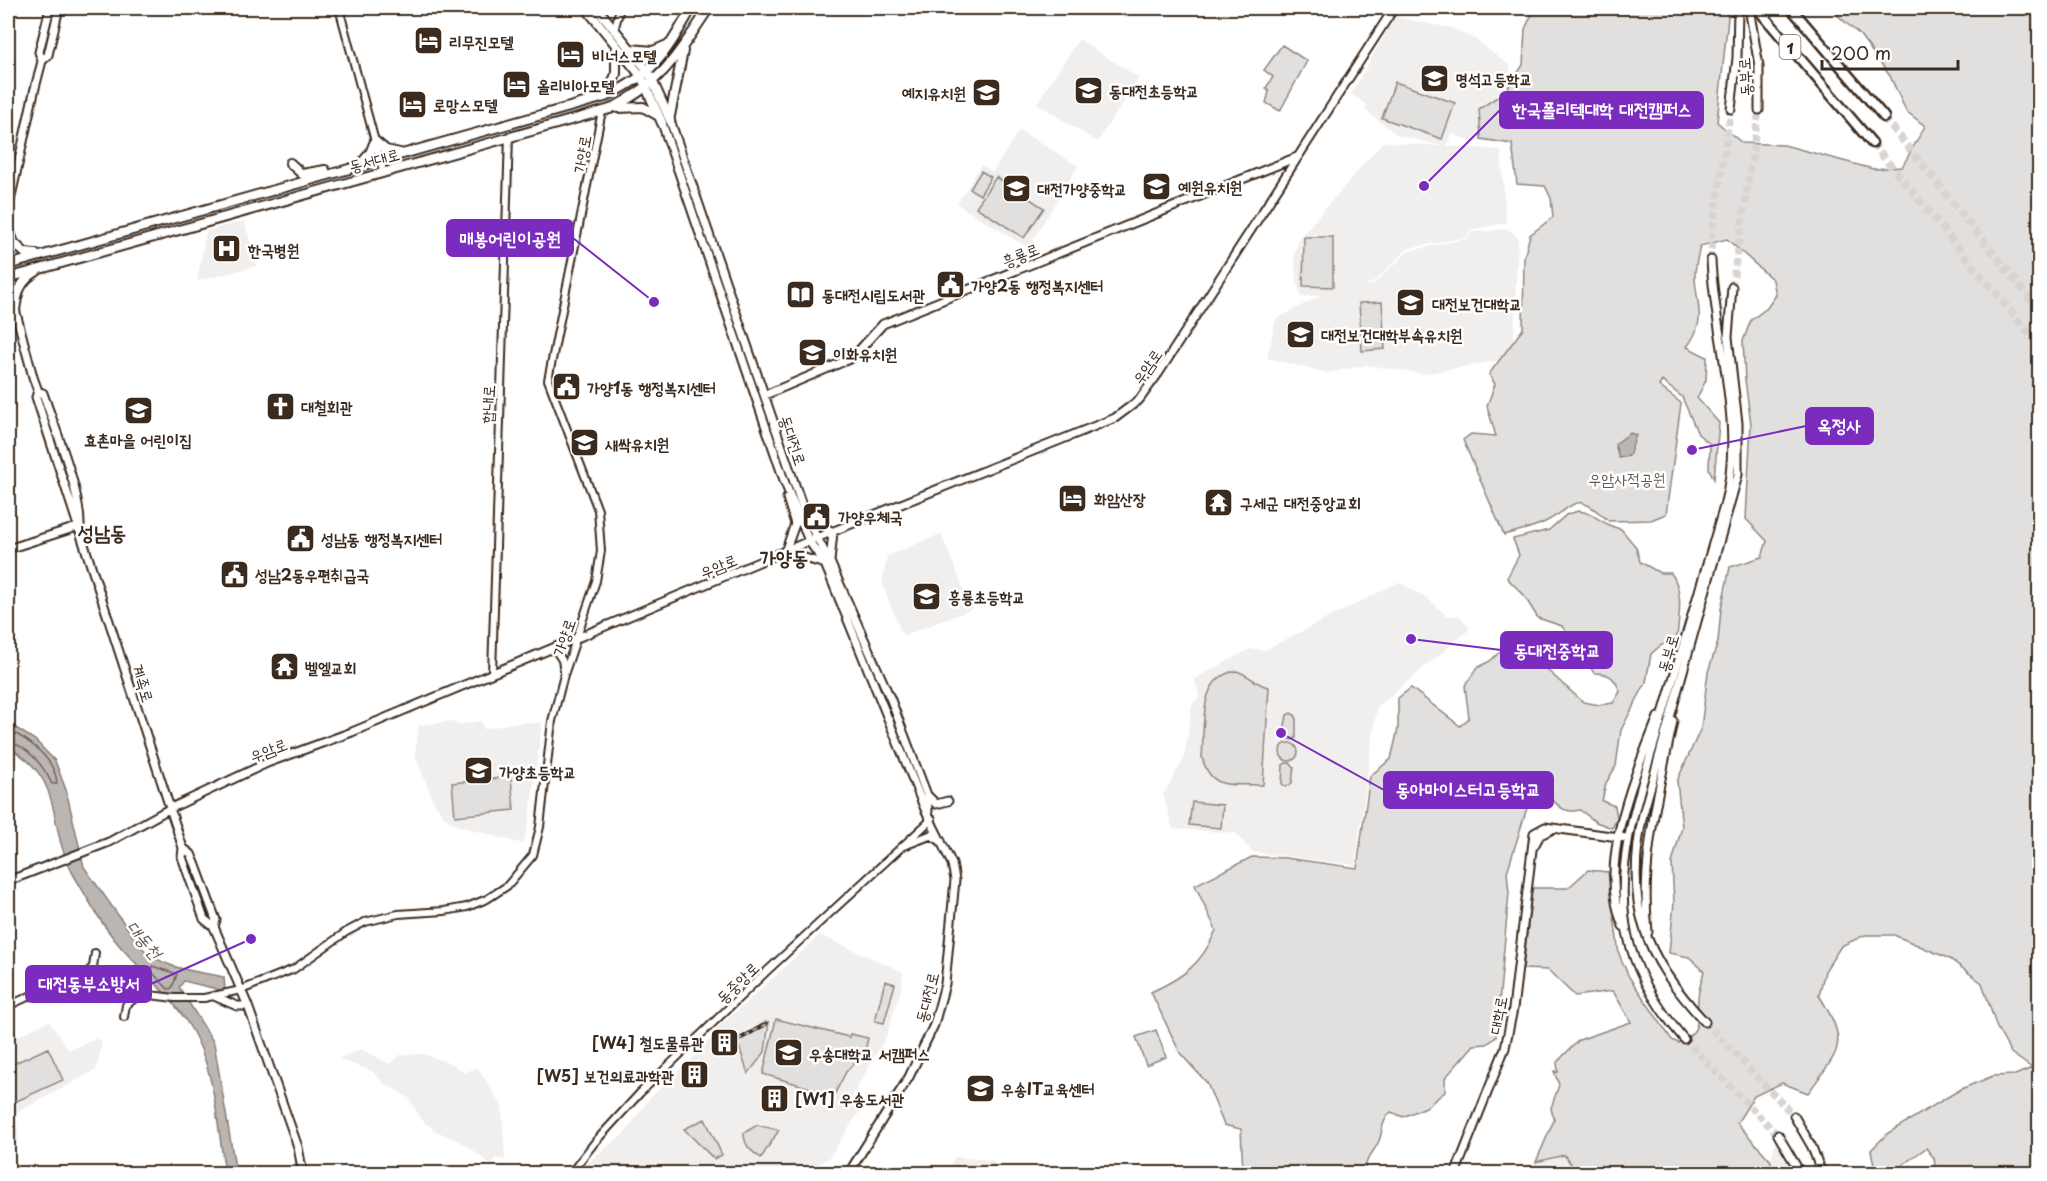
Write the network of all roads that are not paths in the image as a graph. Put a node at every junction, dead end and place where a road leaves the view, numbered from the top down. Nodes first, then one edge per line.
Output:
1 (50, 8) edge
2 (59, 8) edge
3 (339, 8) edge
4 (586, 8) edge
5 (597, 8) edge
6 (620, 8) edge
7 (692, 8) edge
8 (709, 8) edge
9 (1394, 8) edge
10 (1738, 8) edge
11 (1749, 8) edge
12 (1757, 8) edge
13 (1791, 8) edge
14 (614, 31) junction
15 (673, 40) junction
16 (687, 41) junction
17 (613, 42) junction
18 (629, 48) junction
19 (42, 61) junction
20 (644, 74) junction
21 (650, 85) junction
22 (604, 97) junction
23 (1731, 109) tunnel mouth
24 (606, 110) junction
25 (1759, 110) tunnel mouth
26 (1884, 117) tunnel mouth
27 (666, 121) junction
28 (509, 136) junction
29 (375, 141) junction
30 (1872, 143) tunnel mouth
31 (406, 153) junction
32 (1297, 157) junction
33 (380, 160) junction
34 (290, 163) dead end
35 (359, 165) junction
36 (383, 171) junction
37 (332, 173) junction
38 (8, 210) edge
39 (8, 227) edge
40 (45, 254) junction
41 (1711, 260) tunnel mouth
42 (8, 265) edge
43 (47, 266) junction
44 (8, 278) edge
45 (8, 283) edge
46 (1732, 287) tunnel mouth
47 (8, 303) edge
48 (15, 311) junction
49 (765, 395) junction
50 (788, 490) junction
51 (806, 517) junction
52 (80, 526) junction
53 (832, 532) junction
54 (812, 540) junction
55 (8, 549) edge
56 (784, 552) junction
57 (827, 563) junction
58 (578, 638) junction
59 (554, 648) junction
60 (492, 673) junction
61 (564, 675) junction
62 (1677, 678) junction
63 (927, 795) junction
64 (948, 801) dead end
65 (170, 809) junction
66 (928, 811) junction
67 (932, 819) junction
68 (1618, 837) junction
69 (1626, 838) tunnel mouth
70 (943, 842) junction
71 (905, 846) junction
72 (8, 881) edge
73 (1627, 936) junction
74 (1649, 944) junction
75 (95, 953) dead end
76 (77, 982) junction
77 (241, 990) junction
78 (141, 994) junction
79 (214, 996) junction
80 (8, 1006) edge
81 (248, 1006) junction
82 (124, 1017) dead end
83 (1704, 1022) tunnel mouth
84 (1684, 1039) tunnel mouth
85 (1794, 1116) tunnel mouth
86 (1778, 1135) tunnel mouth
87 (303, 1173) edge
88 (570, 1173) edge
89 (848, 1173) edge
90 (1455, 1173) edge
91 (1801, 1173) edge
92 (1822, 1173) edge

1 - 19 main road
2 - 19 main road
3 - 29 street
4 - 17 main road
5 - 14 main road
6 - 14 street
7 - 15 main road, 동서대로
8 - 16 main road, 동서대로
9 - 32 main road, 우암로
10 - 23 main road, 동부로
11 - 25 main road, 동부로
12 - 30 highway, 1
13 - 26 highway, 1
14 - 18 main road
15 - 18 main road
15 - 20 main road, 동서대로
16 - 21 main road, 동서대로
16 - 27 main road
17 - 20 main road
17 - 22 main road
18 - 20 main road
19 - 38 main road
20 - 21 main road, 동대전로
20 - 22 main road, 동서대로
21 - 24 main road, 동서대로
21 - 27 main road, 동대전로
22 - 31 main road, 동서대로
24 - 27 main road
24 - 28 main road, 동서대로
24 - 58 street, 가양로
27 - 49 main road, 동대전로
27 - 50 main road, 동대전로
28 - 36 main road, 동서대로
28 - 60 street, 합내로
29 - 31 main road
29 - 33 street
29 - 35 main road
31 - 33 main road, 동서대로
32 - 49 main road, 흥룡로
32 - 53 main road, 우암로
33 - 35 main road, 동서대로
33 - 36 street
34 - 37 main road
35 - 37 main road, 동서대로
36 - 43 main road, 동서대로
37 - 40 main road, 동서대로
39 - 40 main road
40 - 42 main road, 동서대로
41 - 62 main road, 동부로
43 - 44 main road, 동서대로
43 - 48 main road
45 - 48 main road, 계족로
46 - 62 main road, 동부로
47 - 48 main road
48 - 52 main road, 계족로
49 - 51 main road, 동대전로
50 - 54 main road, 동대전로
50 - 56 main road
51 - 53 main road
51 - 54 main road, 동대전로
52 - 55 main road
52 - 65 main road, 계족로
53 - 54 main road, 우암로
53 - 57 main road
54 - 56 main road, 우암로
54 - 57 main road, 동대전로
56 - 57 main road
56 - 58 main road, 우암로
57 - 63 main road, 동대전로
57 - 66 main road, 동대전로
58 - 59 main road, 우암로
58 - 61 street, 가양로
59 - 60 main road, 우암로
59 - 61 street
60 - 65 main road, 우암로
61 - 77 street, 가양로
62 - 68 main road
62 - 73 main road, 동부로
62 - 74 main road
62 - 74 main road, 동부로
63 - 64 main road
63 - 66 main road, 동대전로
65 - 72 main road, 우암로
65 - 77 main road, 계족로
66 - 67 main road, 동대전로
67 - 70 main road, 동대전로
67 - 71 street, 동중앙로
68 - 69 main road, 대학로
68 - 73 main road
68 - 90 main road, 대학로
70 - 71 main road
70 - 89 main road, 동대전로
71 - 88 street, 동중앙로
73 - 84 main road, 동부로
74 - 83 main road, 동부로
75 - 76 street
76 - 78 street, 가양로
76 - 80 street, 가양로
77 - 79 street, 가양로
77 - 81 main road, 계족로
78 - 79 street, 가양로
78 - 82 street
79 - 81 main road
81 - 87 main road, 계족로
85 - 92 main road
86 - 91 main road

